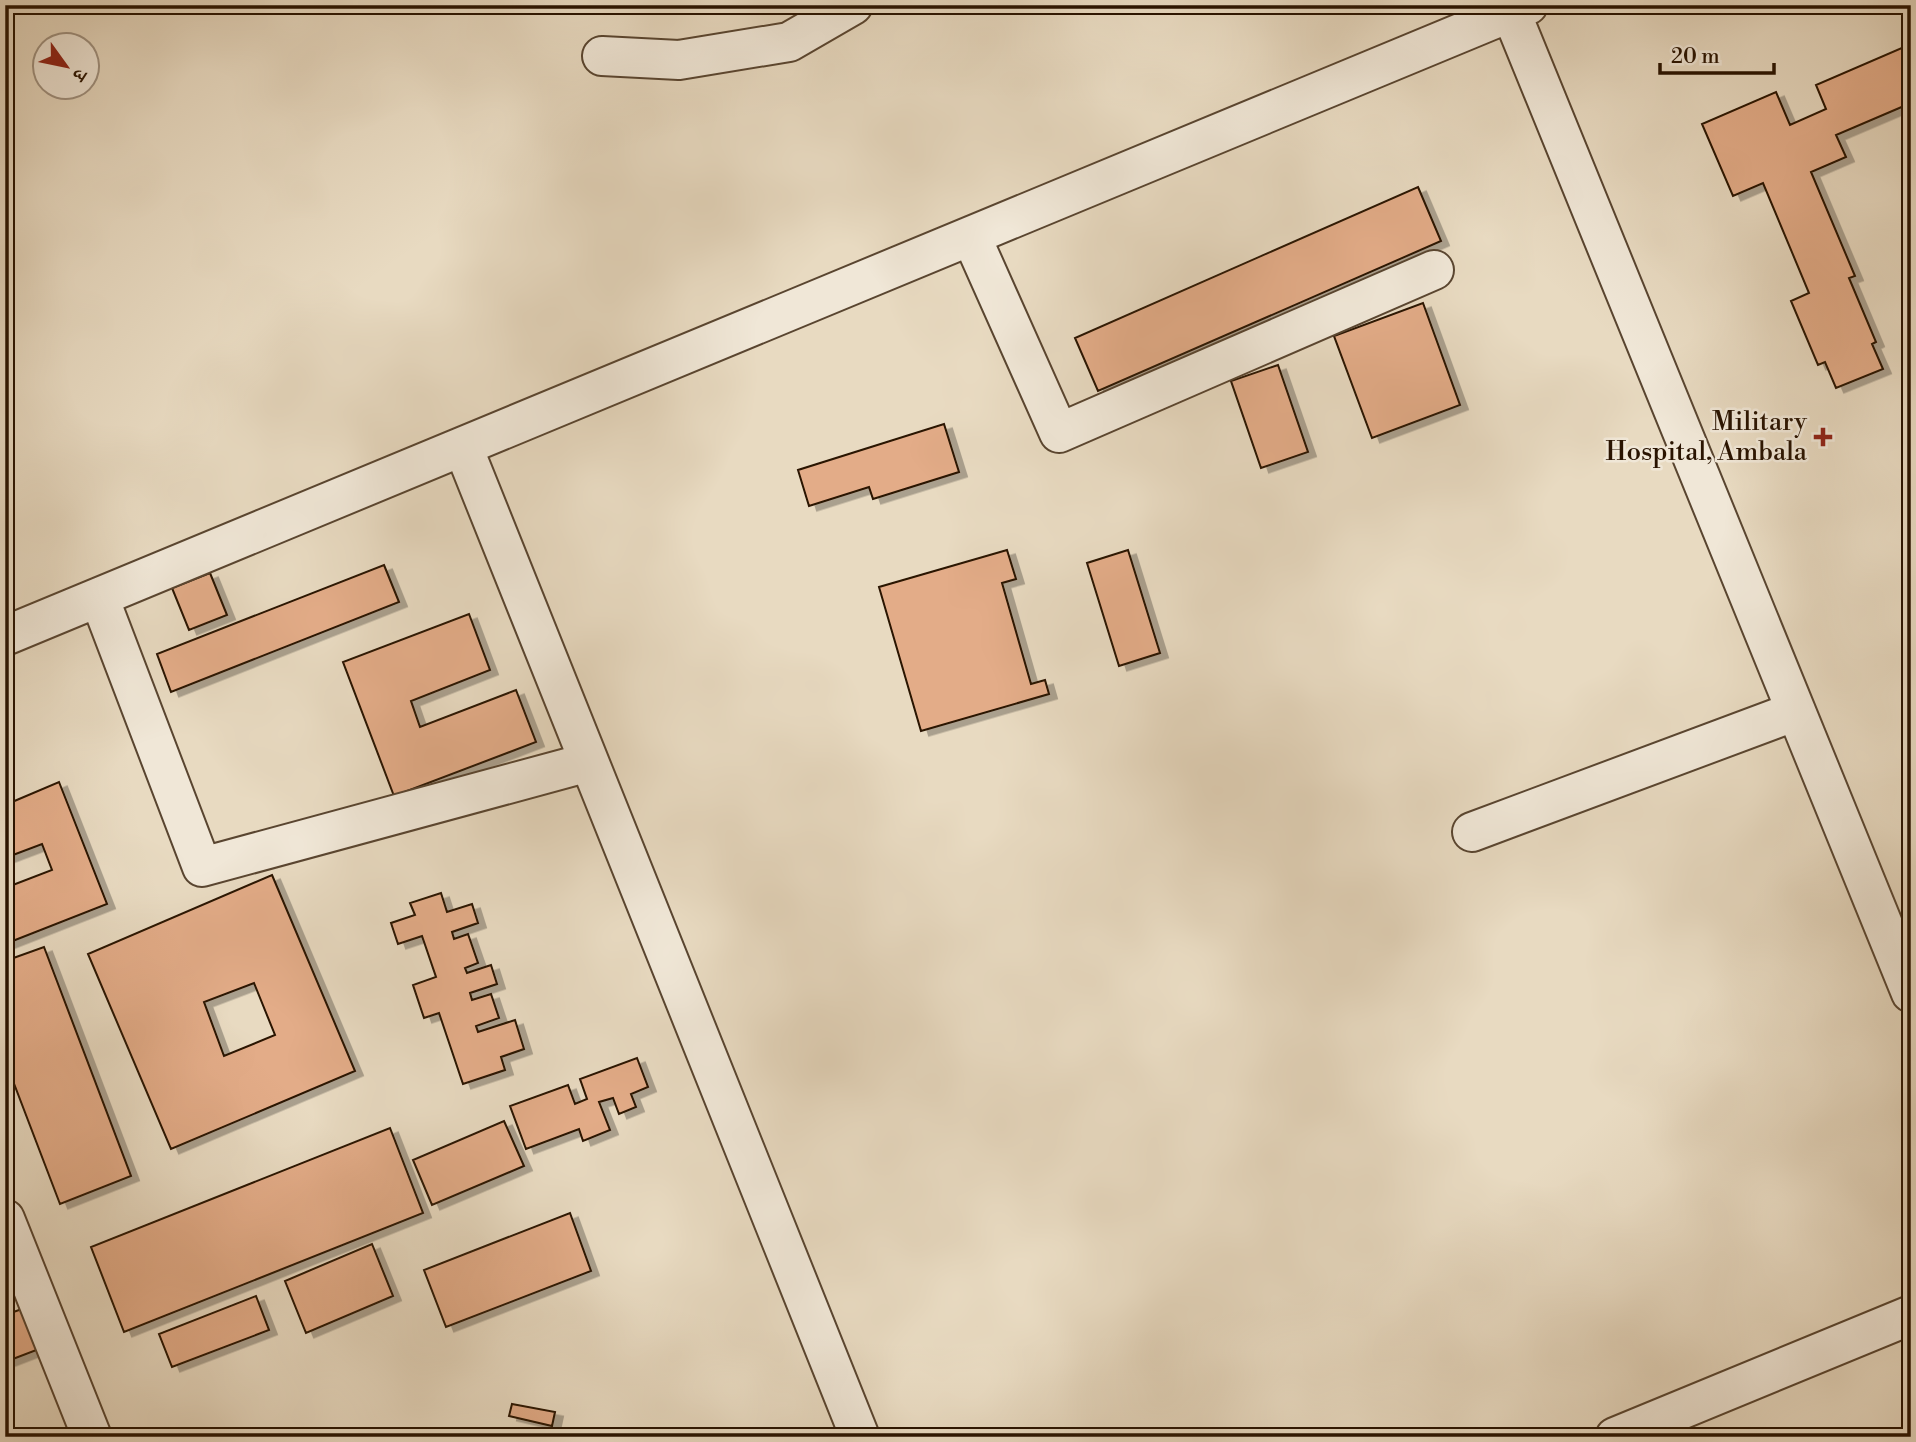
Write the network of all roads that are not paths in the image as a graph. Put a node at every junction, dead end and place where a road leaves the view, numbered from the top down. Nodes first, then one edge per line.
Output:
1 (853, 5) edge
2 (1516, 8) edge
3 (602, 56) dead end
4 (971, 236) junction
5 (1434, 270) dead end
6 (463, 447) junction
7 (99, 597) junction
8 (5, 636) edge
9 (1796, 712) junction
10 (589, 762) junction
11 (1472, 832) dead end
12 (1911, 993) edge
13 (5, 1219) edge
14 (1911, 1315) edge
15 (92, 1437) edge
16 (860, 1437) edge
17 (1615, 1437) edge

1 - 3 street
2 - 4 street
2 - 9 street
4 - 5 street
4 - 6 street
6 - 7 street
6 - 10 street
7 - 8 street
7 - 10 street
9 - 11 street
9 - 12 street
10 - 16 street
13 - 15 street
14 - 17 street

